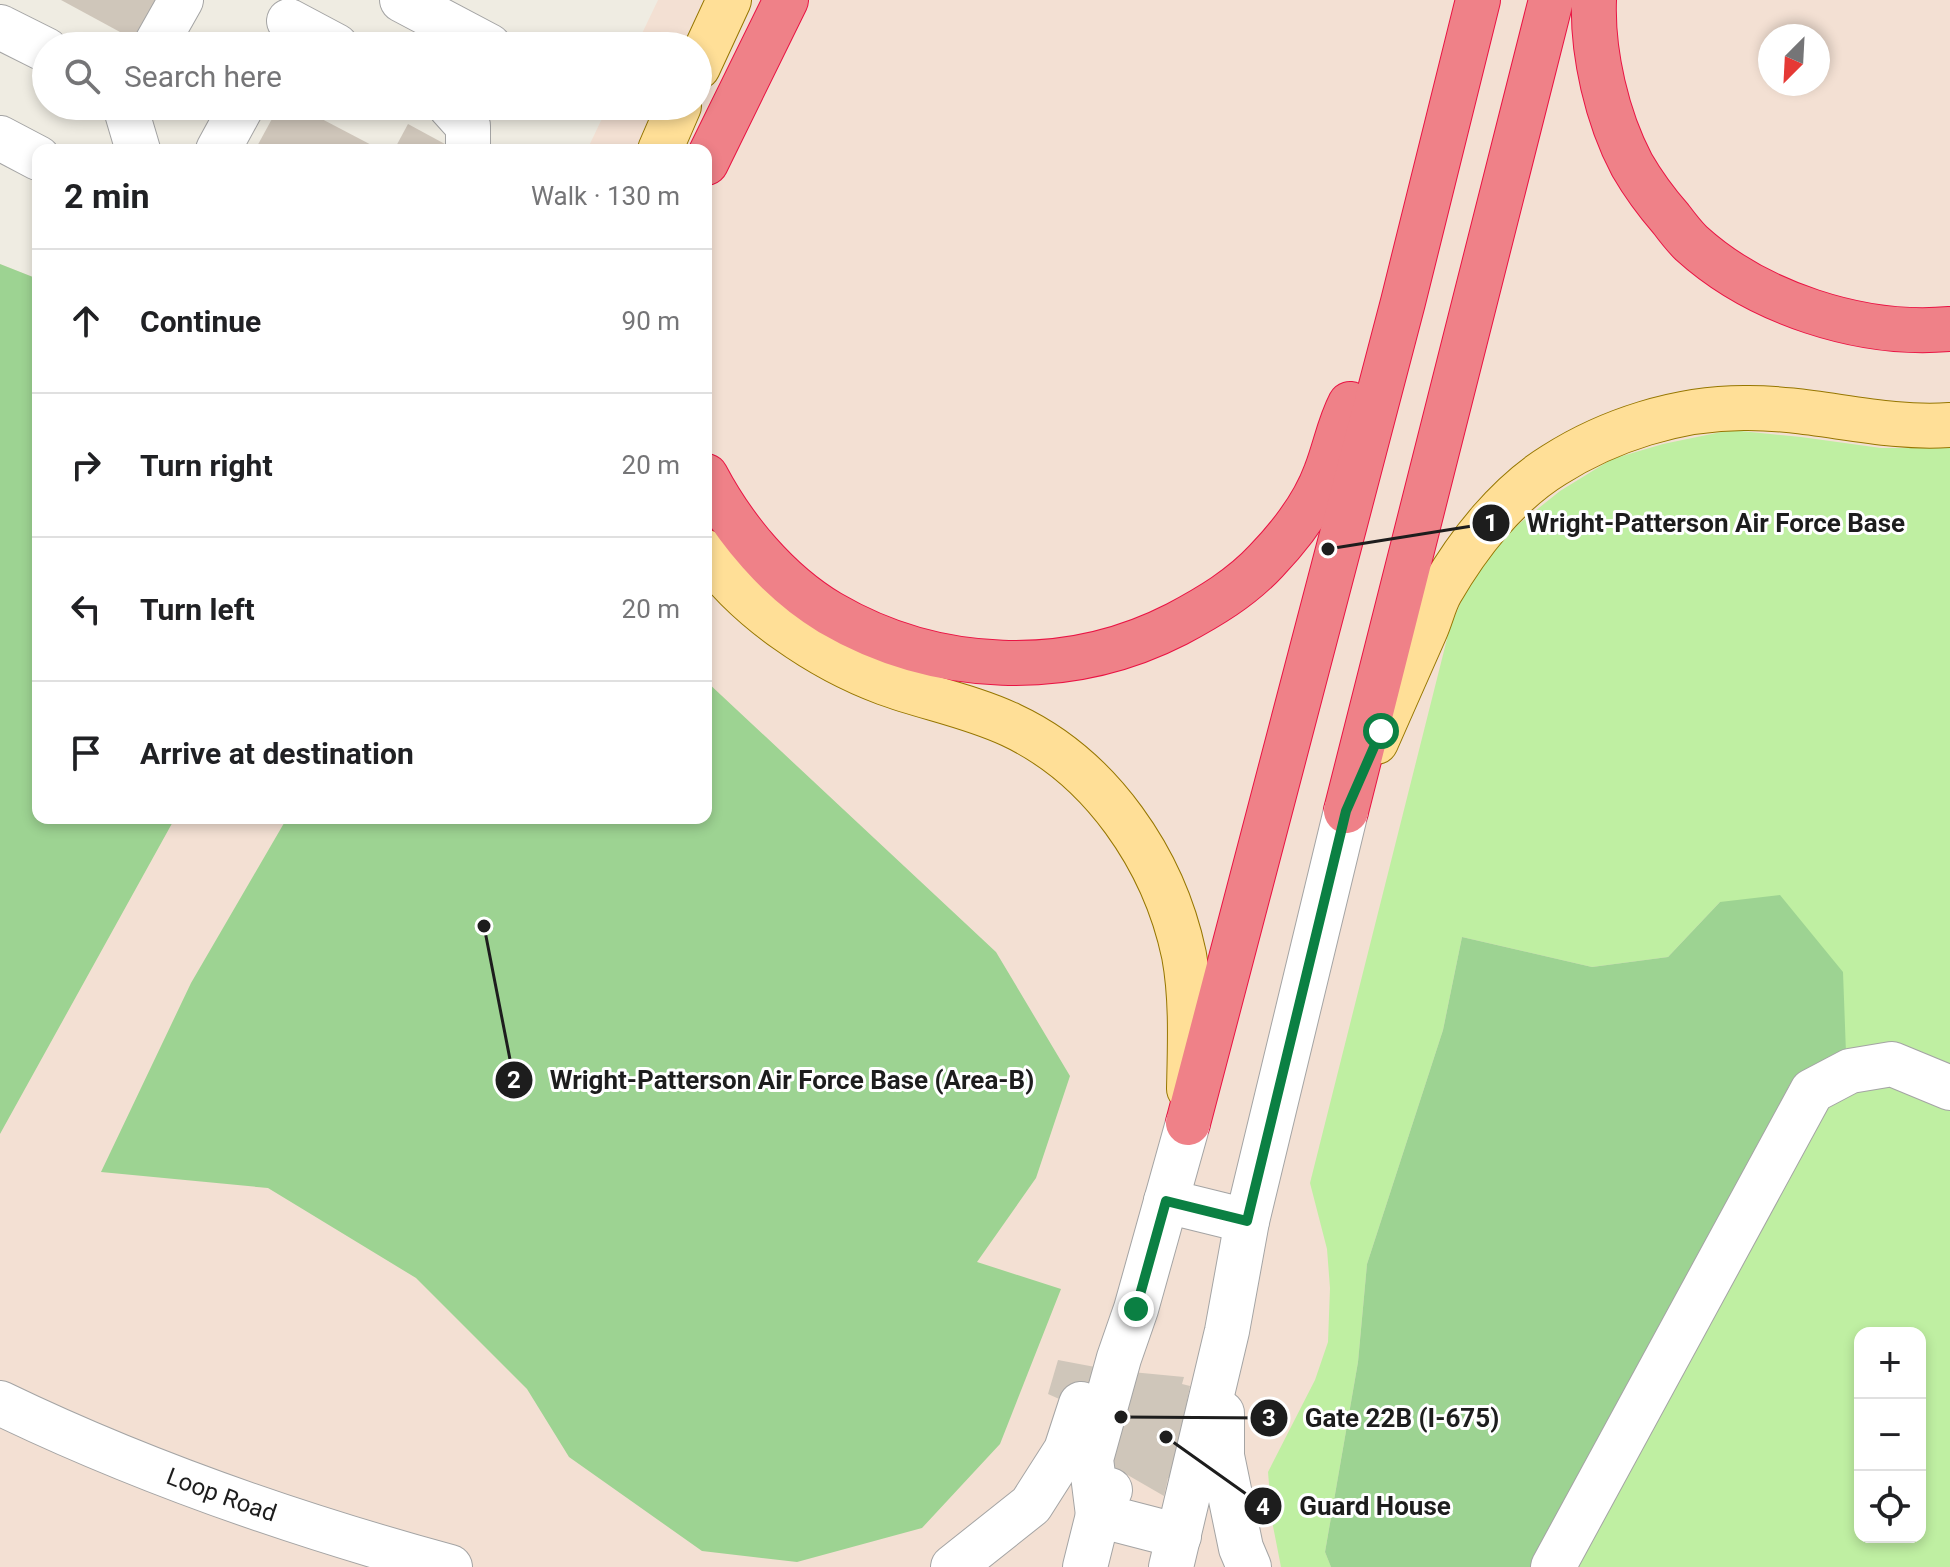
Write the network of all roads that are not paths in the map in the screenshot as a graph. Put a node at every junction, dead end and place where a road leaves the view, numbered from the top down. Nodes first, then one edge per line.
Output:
1 (181, 0) edge
2 (402, 0) edge
3 (729, 0) edge
4 (786, 0) edge
5 (1478, 0) edge
6 (1551, 0) edge
7 (1594, 0) edge
8 (288, 22) edge
9 (0, 27) edge
10 (163, 32) edge
11 (308, 32) edge
12 (463, 32) edge
13 (712, 37) edge
14 (32, 43) edge
15 (129, 120) edge
16 (234, 120) edge
17 (463, 120) edge
18 (673, 120) edge
19 (0, 138) edge
20 (136, 144) edge
21 (221, 144) edge
22 (468, 144) edge
23 (663, 144) edge
24 (712, 151) edge
25 (32, 155) edge
26 (1403, 302) junction
27 (1950, 329) edge
28 (1950, 425) edge
29 (712, 487) edge
30 (712, 559) edge
31 (1346, 811) junction
32 (1950, 1088) edge
33 (1188, 1123) junction
34 (1166, 1201) junction
35 (1247, 1221) junction
36 (1136, 1309) junction
37 (1227, 1331) junction
38 (0, 1403) edge
39 (1091, 1459) junction
40 (1031, 1505) junction
41 (1098, 1515) junction
42 (1175, 1551) edge
43 (450, 1567) edge
44 (953, 1567) edge
45 (1085, 1567) edge
46 (1249, 1567) edge
47 (1553, 1567) edge

1 - 10 street
2 - 12 street
3 - 13 main road
4 - 24 highway
5 - 26 highway
6 - 31 highway
7 - 27 highway
8 - 11 street
9 - 14 street
15 - 20 street
16 - 21 street
17 - 22 street
18 - 23 main road
19 - 25 street
26 - 29 highway
26 - 33 highway
28 - 31 main road
30 - 33 main road
31 - 35 street
32 - 47 street
33 - 34 street
34 - 35 street
34 - 36 street
35 - 37 street
36 - 39 street
36 - 40 street
36 - 41 street
37 - 42 street
37 - 46 street
38 - 43 street, Loop Road
39 - 40 street
39 - 41 street
40 - 44 street
41 - 42 street
41 - 45 street

